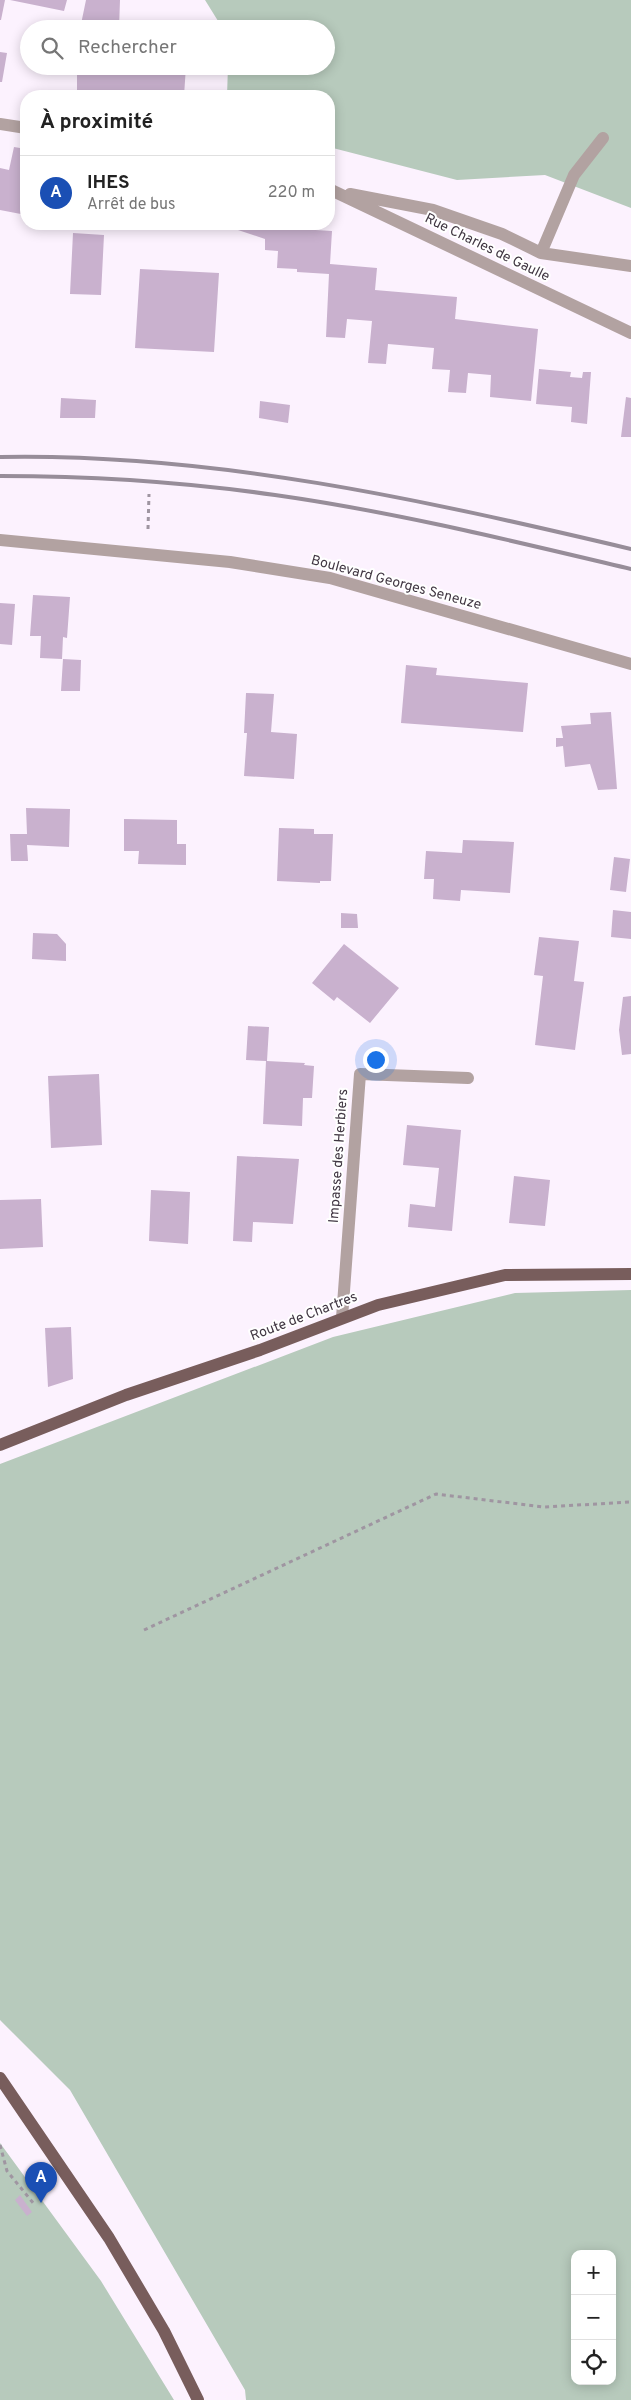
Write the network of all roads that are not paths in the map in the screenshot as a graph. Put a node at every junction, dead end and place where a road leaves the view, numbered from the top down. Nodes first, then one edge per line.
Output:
1 (0, 124) edge
2 (20, 127) edge
3 (602, 138) dead end
4 (335, 190) edge
5 (335, 192) edge
6 (541, 253) junction
7 (631, 266) edge
8 (631, 333) edge
9 (0, 540) edge
10 (631, 664) edge
11 (468, 1078) dead end
12 (631, 1274) edge
13 (342, 1318) junction
14 (0, 1445) edge
15 (0, 2078) edge
16 (196, 2395) edge
17 (206, 2400) edge

1 - 2 street
3 - 6 street
4 - 6 street, Rue Charles de Gaulle
5 - 8 street, Rue Charles de Gaulle
6 - 7 street, Rue Charles de Gaulle
9 - 10 street, Boulevard Georges Seneuze
11 - 13 street, Impasse des Herbiers
12 - 13 main road, Route de Chartres
13 - 14 main road, Route de Chartres
15 - 16 main road
16 - 17 main road

